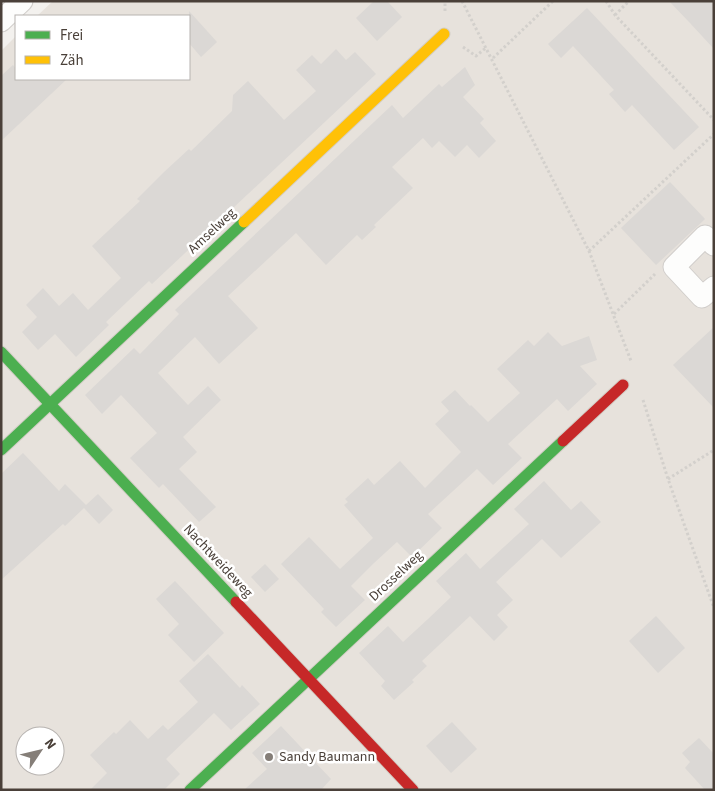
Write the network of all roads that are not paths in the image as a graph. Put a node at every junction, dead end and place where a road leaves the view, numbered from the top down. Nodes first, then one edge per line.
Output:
1 (22, 1) edge
2 (1, 21) edge
3 (444, 34) dead end
4 (714, 245) edge
5 (714, 286) edge
6 (1, 352) edge
7 (623, 385) dead end
8 (51, 404) junction
9 (1, 450) edge
10 (308, 679) junction
11 (190, 790) edge
12 (413, 790) edge

1 - 2 street
3 - 8 street, Amselweg
4 - 5 street
6 - 8 street, Nachtweideweg
7 - 10 street, Drosselweg
8 - 9 street, Amselweg
8 - 10 street, Nachtweideweg
10 - 11 street, Drosselweg
10 - 12 street, Nachtweideweg

